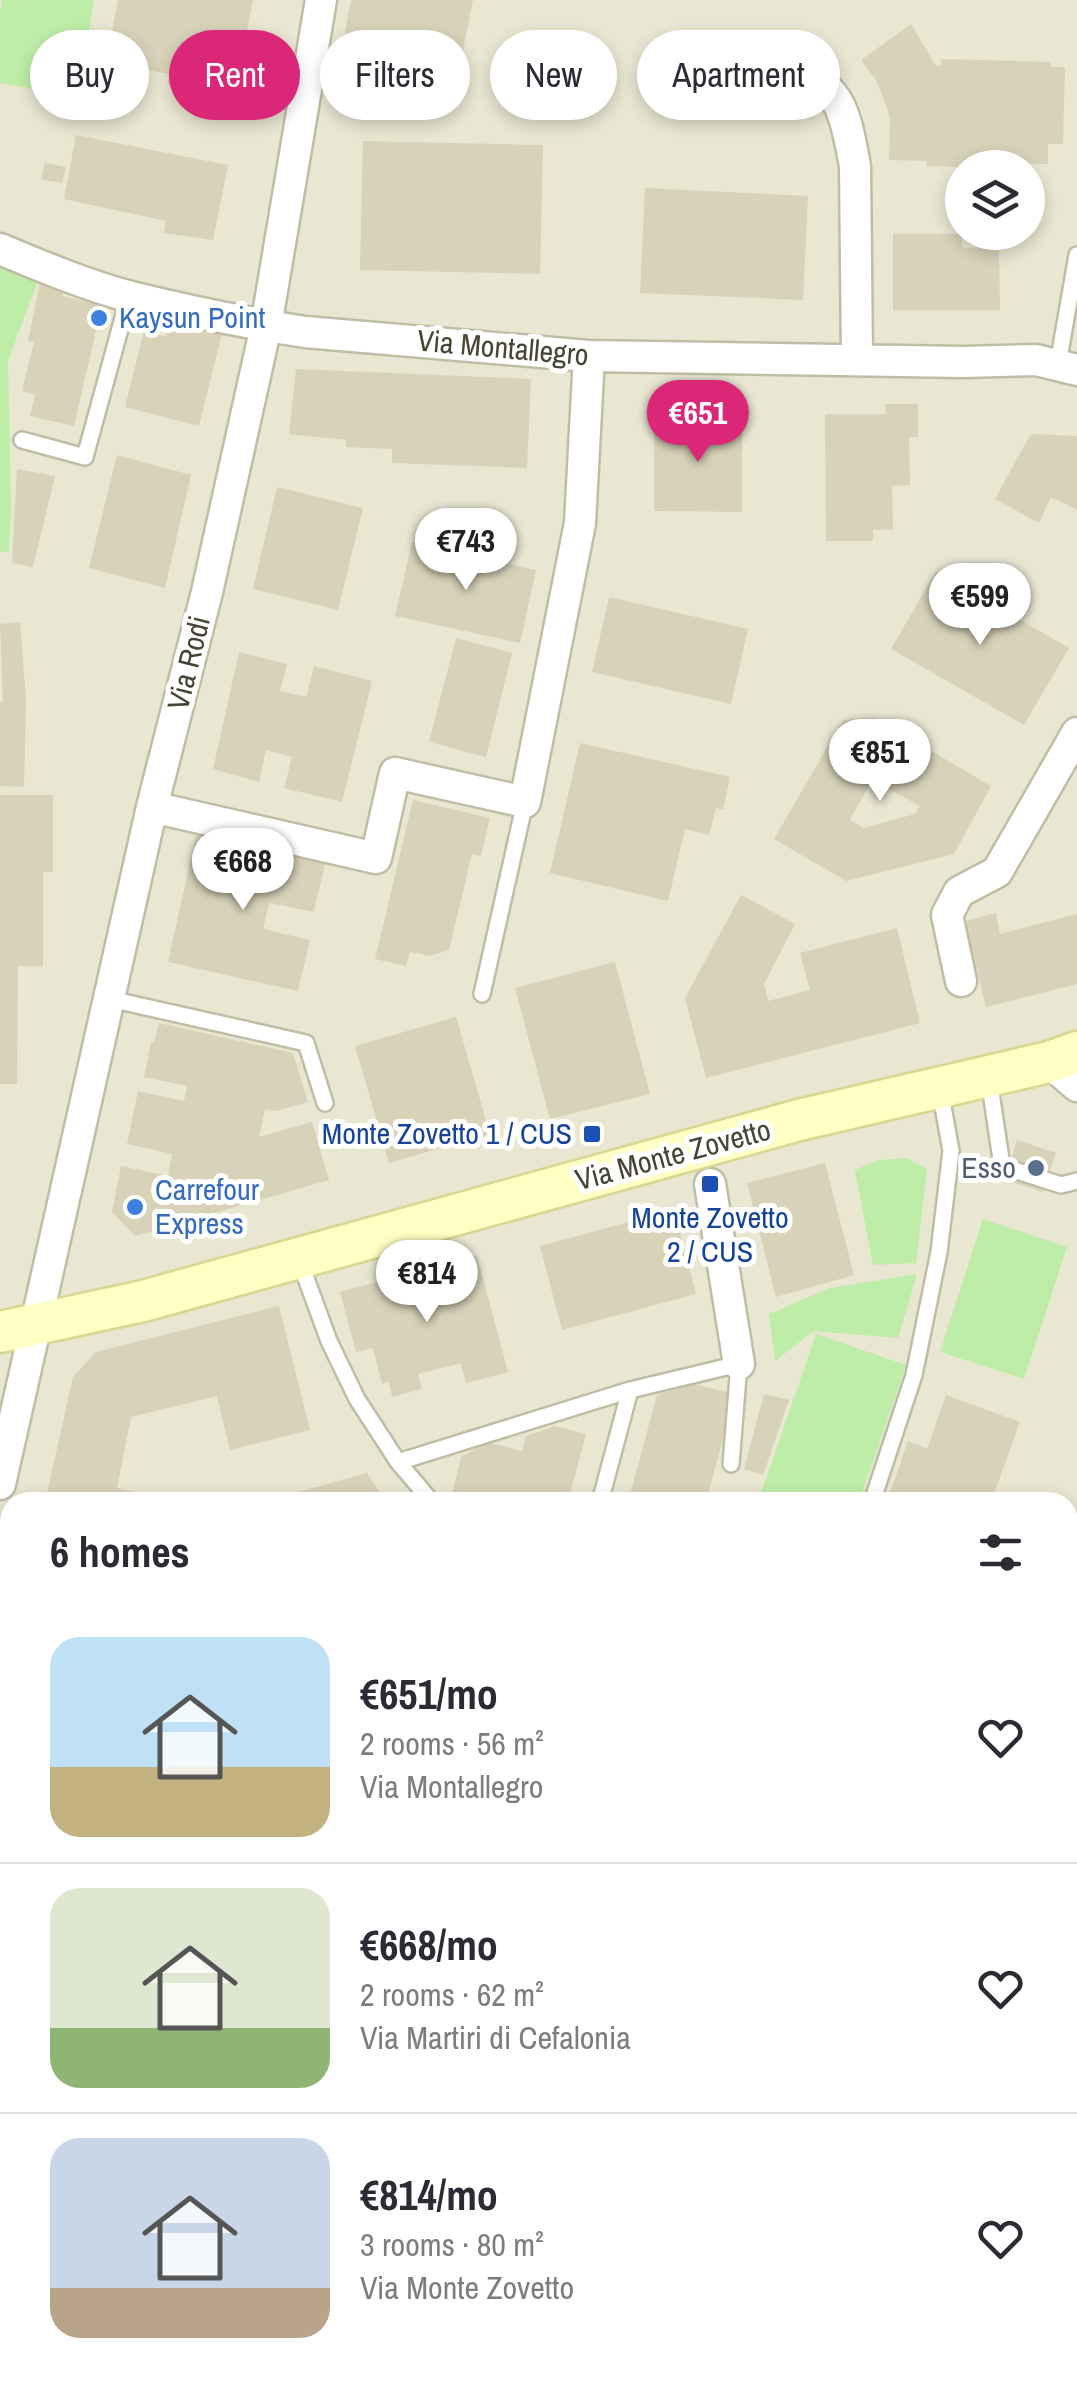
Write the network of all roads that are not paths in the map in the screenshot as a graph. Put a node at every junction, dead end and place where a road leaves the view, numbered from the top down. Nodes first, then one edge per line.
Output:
1 (321, 0) edge
2 (840, 109) edge
3 (0, 249) edge
4 (1077, 255) edge
5 (129, 296) junction
6 (266, 326) junction
7 (589, 356) junction
8 (857, 360) junction
9 (1068, 367) edge
10 (22, 440) dead end
11 (1077, 733) edge
12 (525, 802) junction
13 (152, 807) junction
14 (960, 980) dead end
15 (482, 994) dead end
16 (110, 999) junction
17 (1068, 1066) edge
18 (988, 1076) junction
19 (940, 1086) junction
20 (325, 1103) dead end
21 (1077, 1181) edge
22 (710, 1184) dead end
23 (299, 1258) junction
24 (18, 1329) edge
25 (740, 1364) junction
26 (630, 1390) junction
27 (398, 1462) junction
28 (731, 1464) dead end
29 (0, 1484) edge
30 (424, 1492) edge
31 (603, 1492) edge
32 (875, 1492) edge

1 - 6 street, Via Rodi
2 - 8 street
3 - 5 street, Via Montallegro
4 - 9 lane
5 - 6 street, Via Montallegro
5 - 10 lane
6 - 7 street, Via Montallegro
6 - 13 street, Via Rodi
7 - 8 street, Via Montallegro
7 - 12 street
8 - 9 street, Via Montallegro
11 - 14 street
12 - 13 street
12 - 15 lane
13 - 16 street, Via Rodi
16 - 20 lane
16 - 24 street, Via Rodi
17 - 18 street, Via Monte Zovetto
18 - 19 street, Via Monte Zovetto
18 - 21 lane
19 - 23 street, Via Monte Zovetto
19 - 32 lane
22 - 25 street, Via Monte Zovetto
23 - 24 street, Via Monte Zovetto
23 - 27 lane
24 - 29 street, Via Rodi
25 - 26 lane
25 - 28 lane, Via Monte Zovetto
26 - 27 lane
26 - 31 lane
27 - 30 lane

